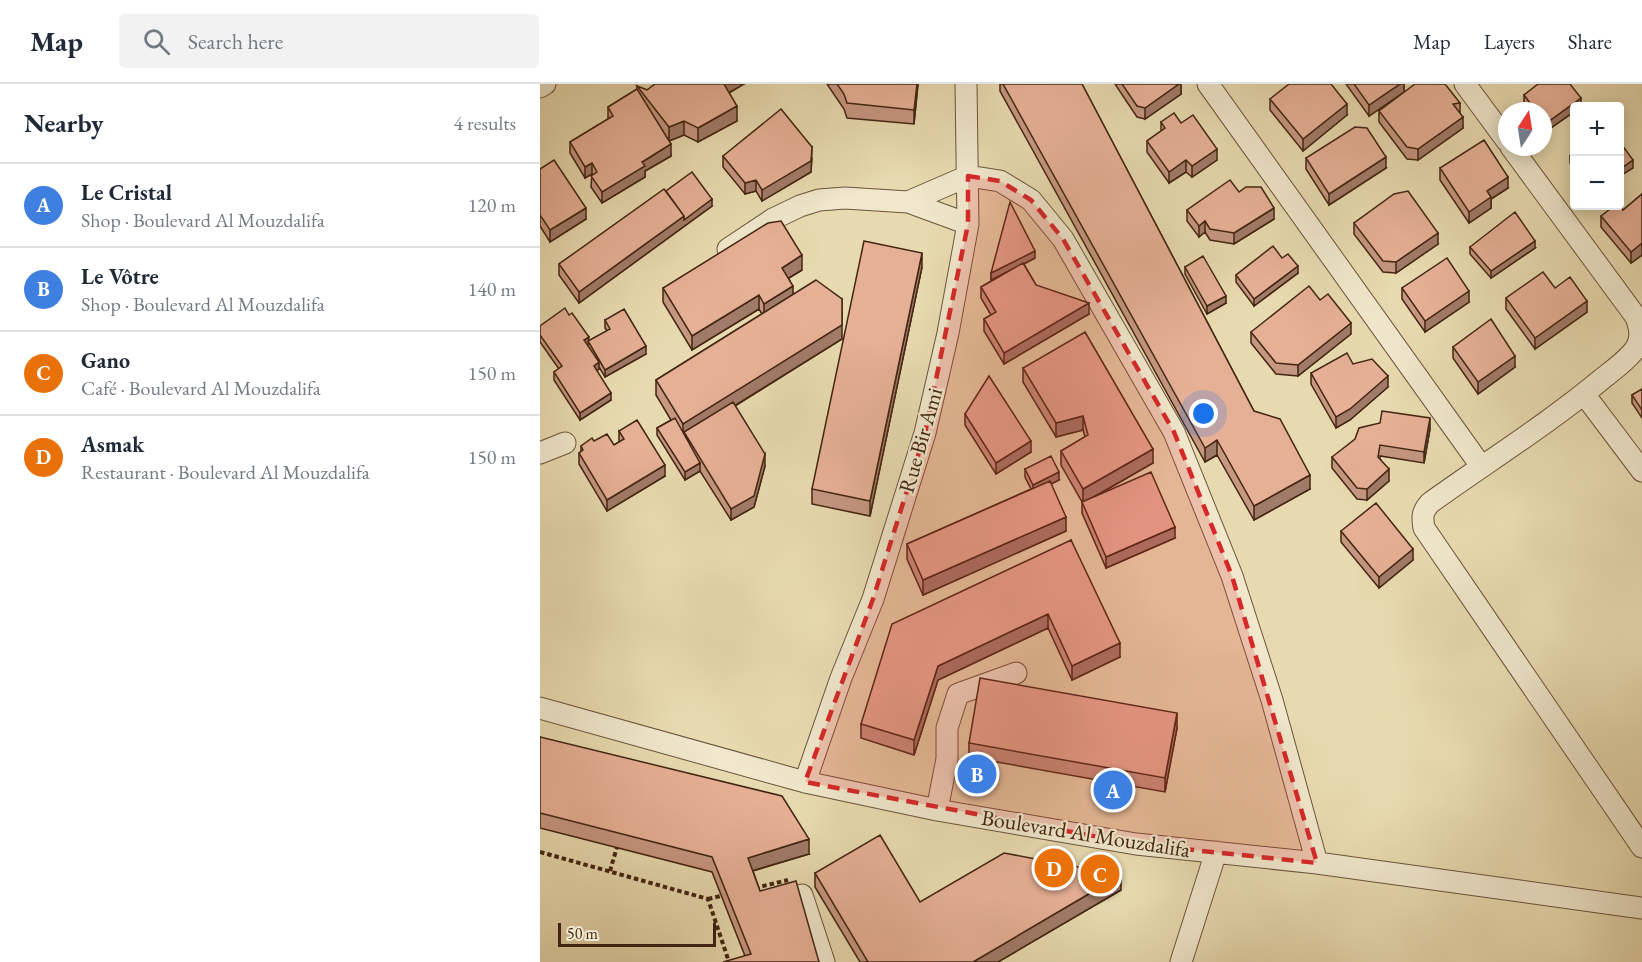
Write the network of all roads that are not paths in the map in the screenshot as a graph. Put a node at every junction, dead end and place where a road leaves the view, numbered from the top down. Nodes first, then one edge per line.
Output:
1 (544, 84) edge
2 (966, 84) edge
3 (1208, 84) edge
4 (1466, 84) edge
5 (540, 87) edge
6 (1498, 128) edge
7 (1518, 156) edge
8 (968, 176) junction
9 (908, 202) junction
10 (968, 224) junction
11 (709, 262) edge
12 (1584, 394) junction
13 (565, 443) dead end
14 (540, 453) edge
15 (1481, 466) junction
16 (1642, 471) edge
17 (1016, 673) dead end
18 (540, 708) edge
19 (805, 782) junction
20 (937, 810) junction
21 (1642, 848) edge
22 (1216, 852) junction
23 (1317, 863) junction
24 (802, 895) edge
25 (1642, 908) edge
26 (824, 962) edge
27 (1181, 962) edge

1 - 5 street
2 - 8 street, Rue Bir Ami
3 - 15 street
4 - 6 street
7 - 12 street
8 - 9 street
8 - 10 street, Rue Bir Ami
8 - 23 street
9 - 10 street
9 - 11 street
10 - 19 street, Rue Bir Ami
12 - 15 street
12 - 16 street
13 - 14 street
15 - 21 street
17 - 20 street
18 - 19 street, Boulevard Al Mouzdalifa
19 - 20 street, Boulevard Al Mouzdalifa
20 - 22 street, Boulevard Al Mouzdalifa
22 - 23 street, Boulevard Al Mouzdalifa
22 - 27 street
23 - 25 street, Boulevard Al Mouzdalifa
24 - 26 street

